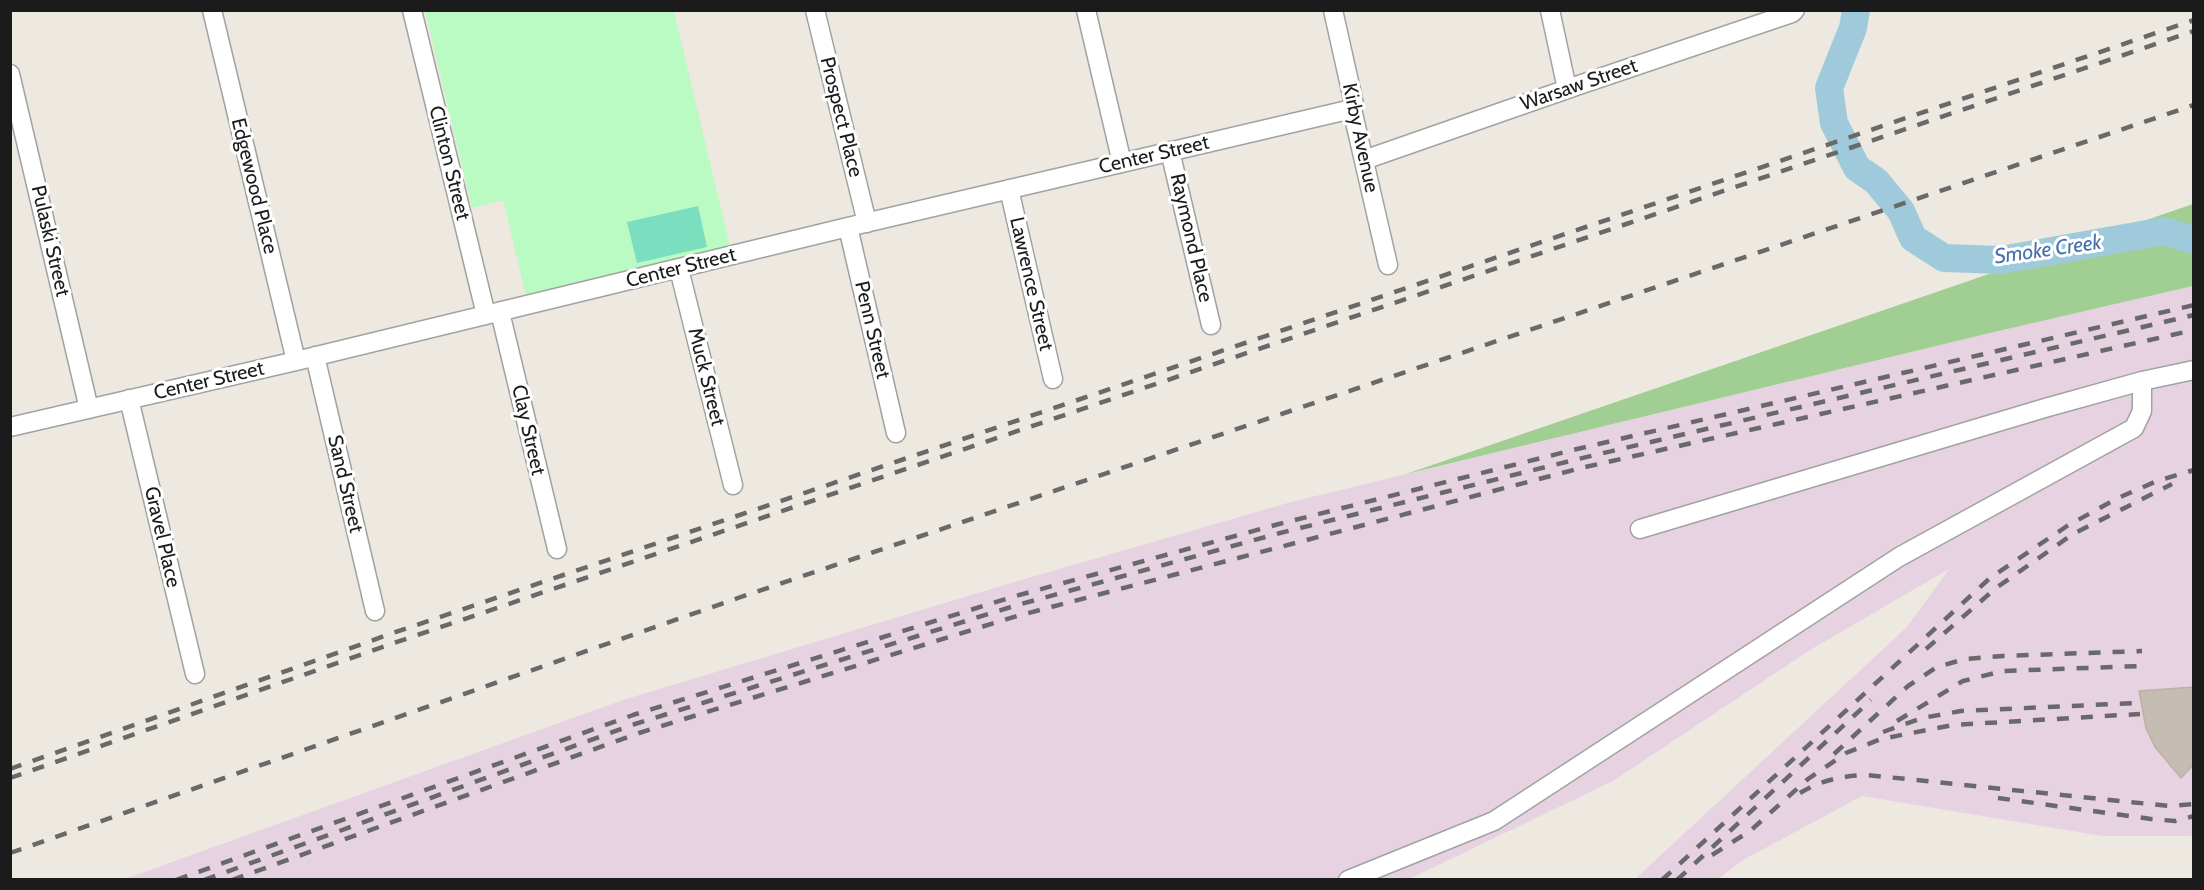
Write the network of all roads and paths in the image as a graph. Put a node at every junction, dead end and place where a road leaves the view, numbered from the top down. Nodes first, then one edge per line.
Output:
1 (212, 10) edge
2 (412, 10) edge
3 (815, 10) edge
4 (1086, 10) edge
5 (1333, 10) edge
6 (1550, 10) edge
7 (1795, 10) edge
8 (10, 74) edge
9 (1567, 88) junction
10 (1352, 109) junction
11 (1170, 151) junction
12 (1364, 160) junction
13 (1122, 163) junction
14 (1009, 189) junction
15 (867, 223) junction
16 (848, 227) junction
17 (1388, 265) dead end
18 (679, 269) junction
19 (493, 313) junction
20 (1211, 325) dead end
21 (315, 356) junction
22 (296, 361) junction
23 (2193, 370) edge
24 (1053, 379) dead end
25 (2142, 381) junction
26 (129, 399) junction
27 (89, 409) junction
28 (10, 428) edge
29 (896, 433) dead end
30 (733, 485) dead end
31 (1640, 530) dead end
32 (557, 549) dead end
33 (375, 611) dead end
34 (195, 674) dead end
35 (1348, 879) edge

1 - 22 street, Edgewood Place
2 - 19 street, Clinton Street
3 - 15 street, Prospect Place
4 - 13 street
5 - 10 street, Kirby Avenue
6 - 9 street
7 - 9 street, Warsaw Street
8 - 27 street, Pulaski Street
9 - 12 street, Warsaw Street
10 - 11 street, Center Street
10 - 12 street, Kirby Avenue
11 - 13 street, Center Street
11 - 20 street, Raymond Place
12 - 17 street, Kirby Avenue
13 - 14 street, Center Street
14 - 15 street, Center Street
14 - 24 street, Lawrence Street
15 - 16 street, Center Street
16 - 18 street, Center Street
16 - 29 street, Penn Street
18 - 19 street, Center Street
18 - 30 street, Muck Street
19 - 21 street, Center Street
19 - 32 street, Clay Street
21 - 22 street, Center Street
21 - 33 street, Sand Street
22 - 26 street, Center Street
23 - 25 street
25 - 31 street
25 - 35 street
26 - 27 street, Center Street
26 - 34 street, Gravel Place
27 - 28 street, Center Street

